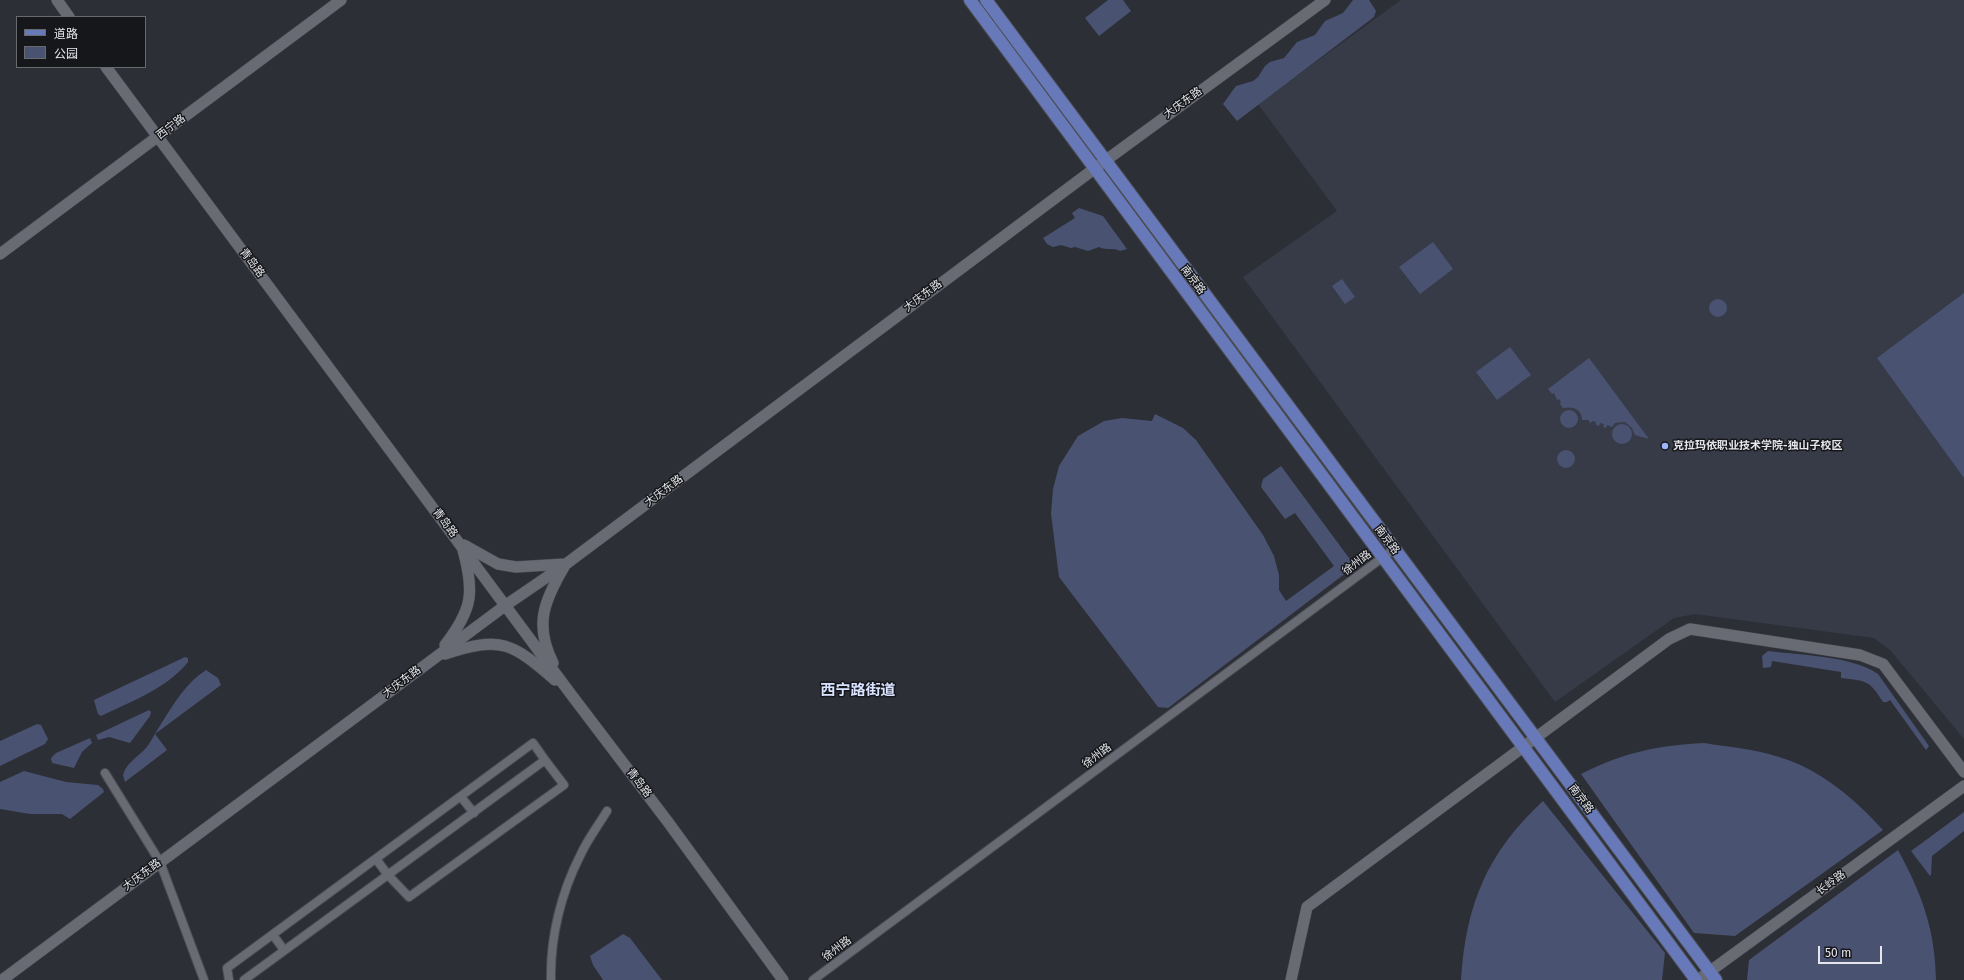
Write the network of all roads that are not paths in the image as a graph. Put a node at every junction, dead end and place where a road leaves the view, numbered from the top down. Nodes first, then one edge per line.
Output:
1 (57, 0) edge
2 (341, 0) edge
3 (986, 0) edge
4 (1325, 0) edge
5 (974, 2) edge
6 (68, 16) edge
7 (107, 68) edge
8 (158, 136) junction
9 (1106, 160) junction
10 (1094, 169) junction
11 (0, 254) edge
12 (461, 544) junction
13 (1394, 549) junction
14 (1382, 558) junction
15 (566, 564) junction
16 (506, 605) junction
17 (437, 656) junction
18 (570, 693) junction
19 (1535, 738) junction
20 (1523, 747) junction
21 (545, 760) junction
22 (1964, 772) edge
23 (105, 773) dead end
24 (1964, 786) edge
25 (461, 798) junction
26 (607, 811) dead end
27 (474, 813) junction
28 (376, 859) junction
29 (160, 862) junction
30 (388, 875) junction
31 (273, 935) junction
32 (284, 950) junction
33 (1712, 976) edge
34 (2, 980) edge
35 (204, 980) edge
36 (229, 980) edge
37 (244, 980) edge
38 (551, 980) edge
39 (783, 980) edge
40 (813, 980) edge
41 (1291, 980) edge
42 (1697, 980) edge

1 - 6 street
2 - 8 street, 西宁路
3 - 9 main road, 南京路
4 - 9 street, 大庆东路
5 - 10 main road, 南京路
7 - 8 street, 青岛路
8 - 11 street, 西宁路
8 - 12 street, 青岛路
9 - 10 street, 大庆东路
9 - 13 main road, 南京路
10 - 14 main road, 南京路
10 - 15 street, 大庆东路
12 - 15 street
12 - 16 street, 青岛路
12 - 17 street
13 - 14 street, 徐州路
13 - 19 main road, 南京路
14 - 20 main road, 南京路
14 - 40 street, 徐州路
15 - 16 street, 大庆东路
15 - 18 street
16 - 17 street, 大庆东路
16 - 18 street, 青岛路
17 - 18 street
17 - 29 street, 大庆东路
18 - 39 street, 青岛路
19 - 20 street
19 - 22 street
19 - 33 main road, 南京路
20 - 41 street
20 - 42 main road, 南京路
21 - 25 street
21 - 27 street
21 - 30 street
23 - 29 street
24 - 33 street, 长岭路
25 - 27 street
25 - 28 street
26 - 38 street
27 - 30 street
28 - 30 street
28 - 31 street
29 - 34 street, 大庆东路
29 - 35 street
30 - 32 street
31 - 32 street
31 - 36 street
32 - 37 street
33 - 42 street, 长岭路

